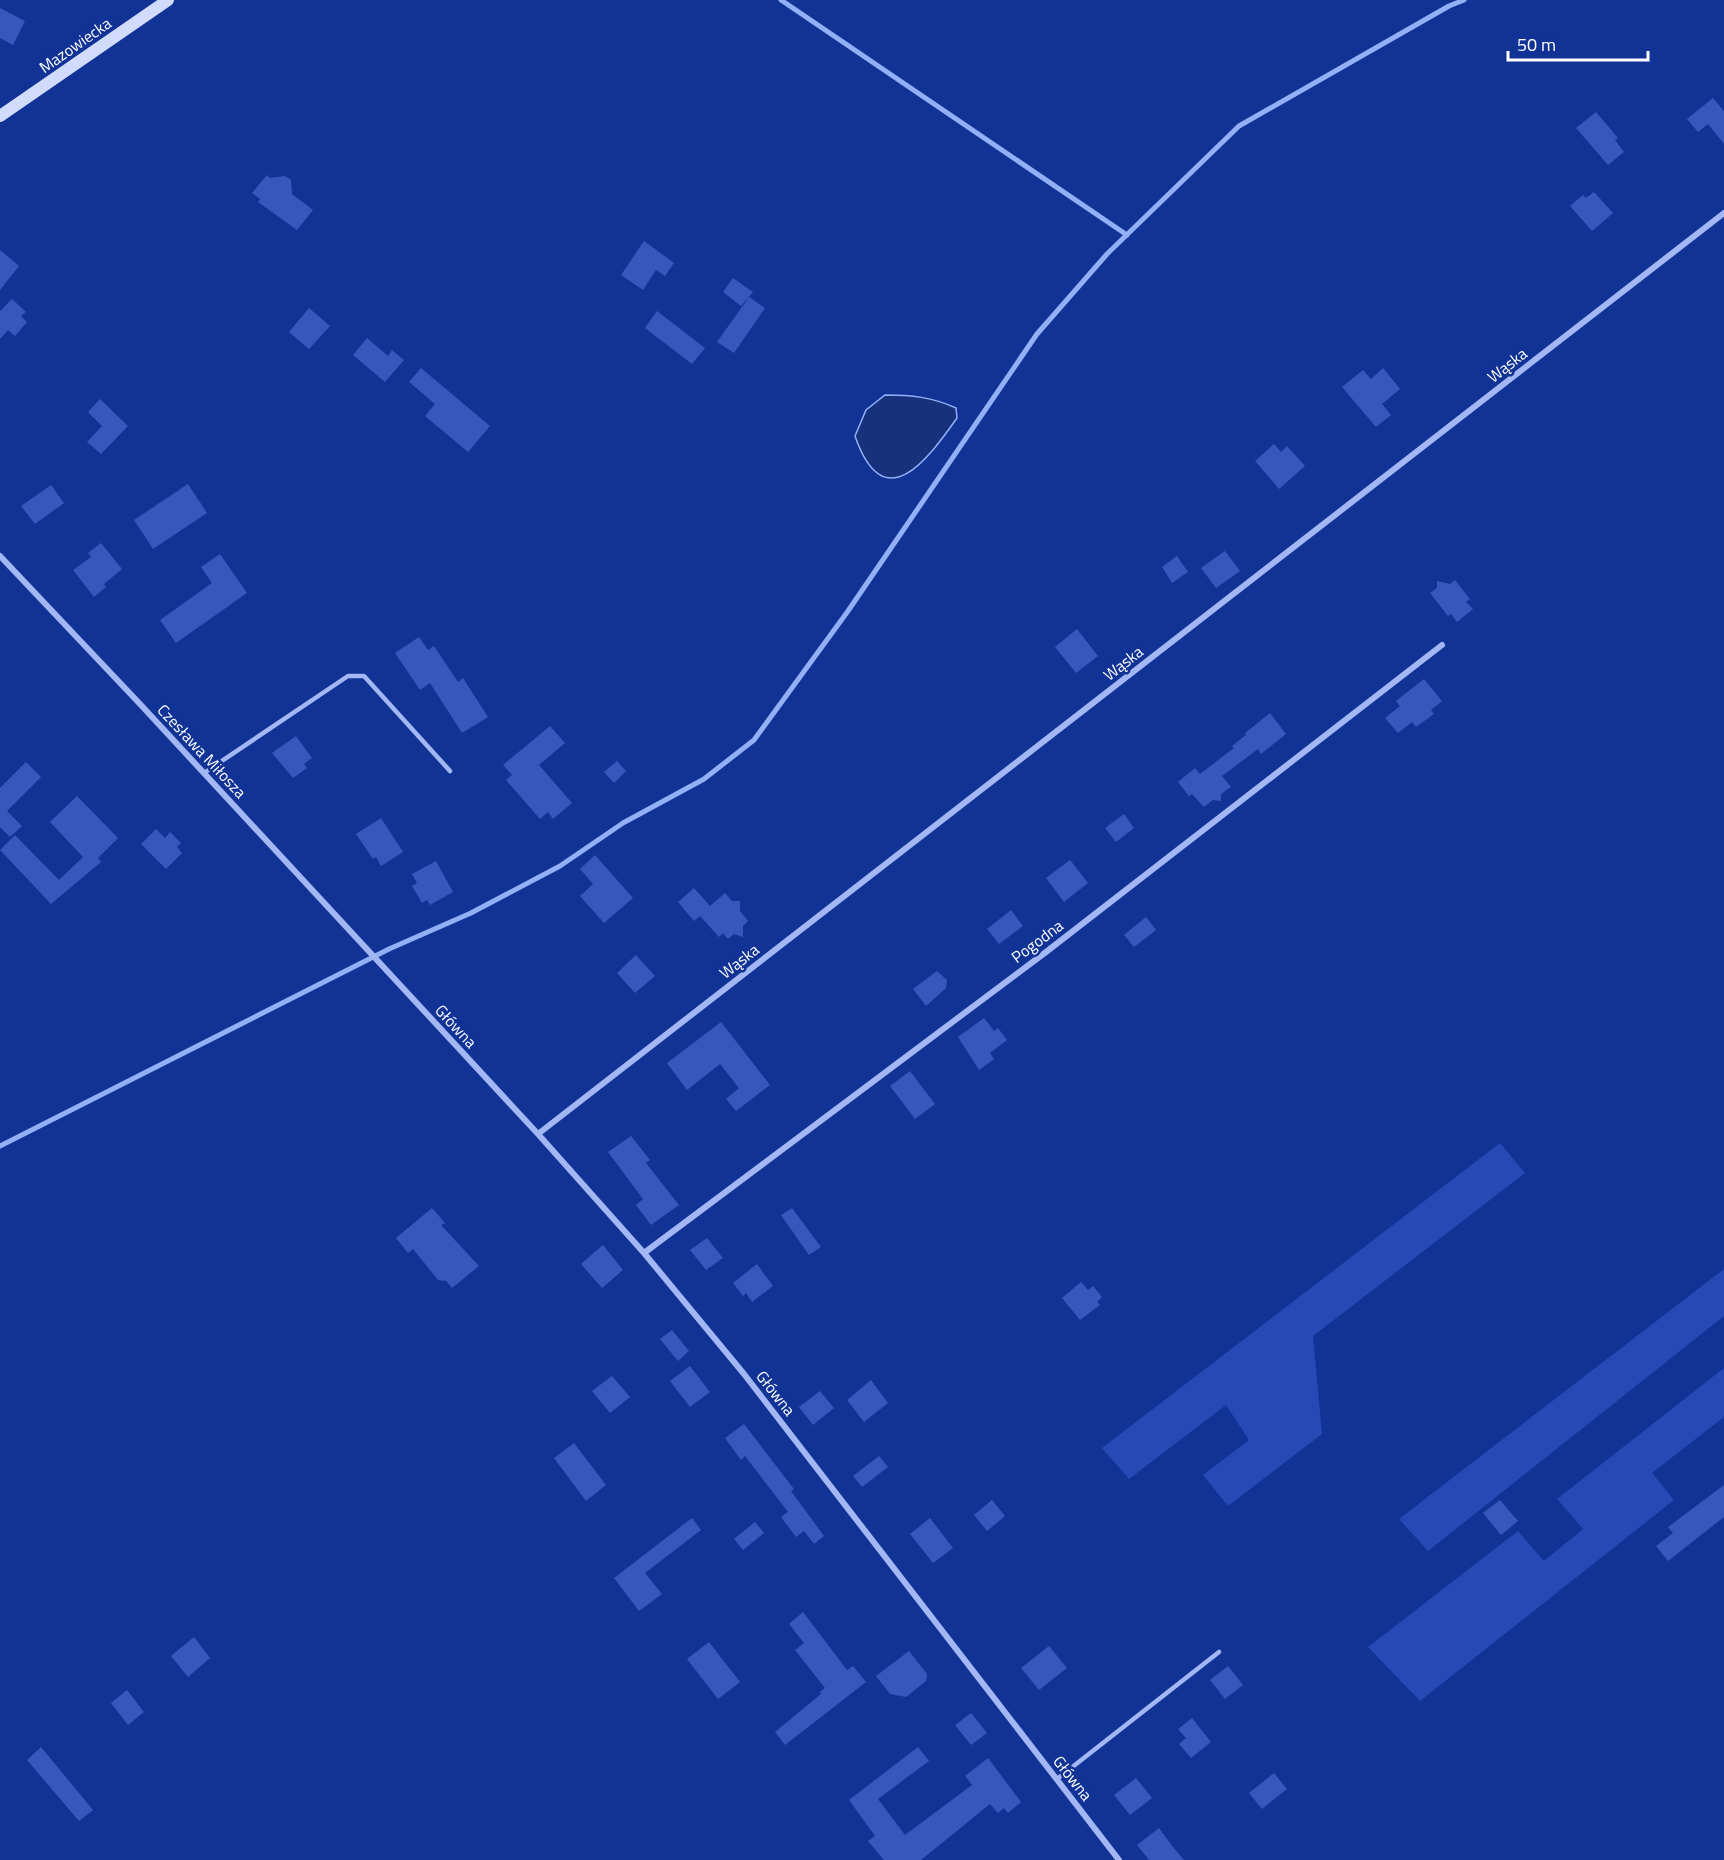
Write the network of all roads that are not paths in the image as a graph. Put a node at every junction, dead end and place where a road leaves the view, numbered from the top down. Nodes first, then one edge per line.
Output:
1 (168, 0) edge
2 (0, 116) edge
3 (1724, 213) edge
4 (0, 556) edge
5 (1442, 645) dead end
6 (450, 771) dead end
7 (204, 773) junction
8 (382, 967) joint
9 (538, 1134) junction
10 (644, 1253) junction
11 (1219, 1652) dead end
12 (1057, 1779) junction
13 (1119, 1860) edge

1 - 2 street, Mazowiecka
3 - 9 street, Wąska
4 - 7 street, Czesława Miłosza
5 - 10 street, Pogodna
6 - 7 lane
7 - 8 street, Czesława Miłosza
8 - 9 street, Główna
9 - 10 street, Główna
10 - 12 street, Główna
11 - 12 lane
12 - 13 street, Główna

